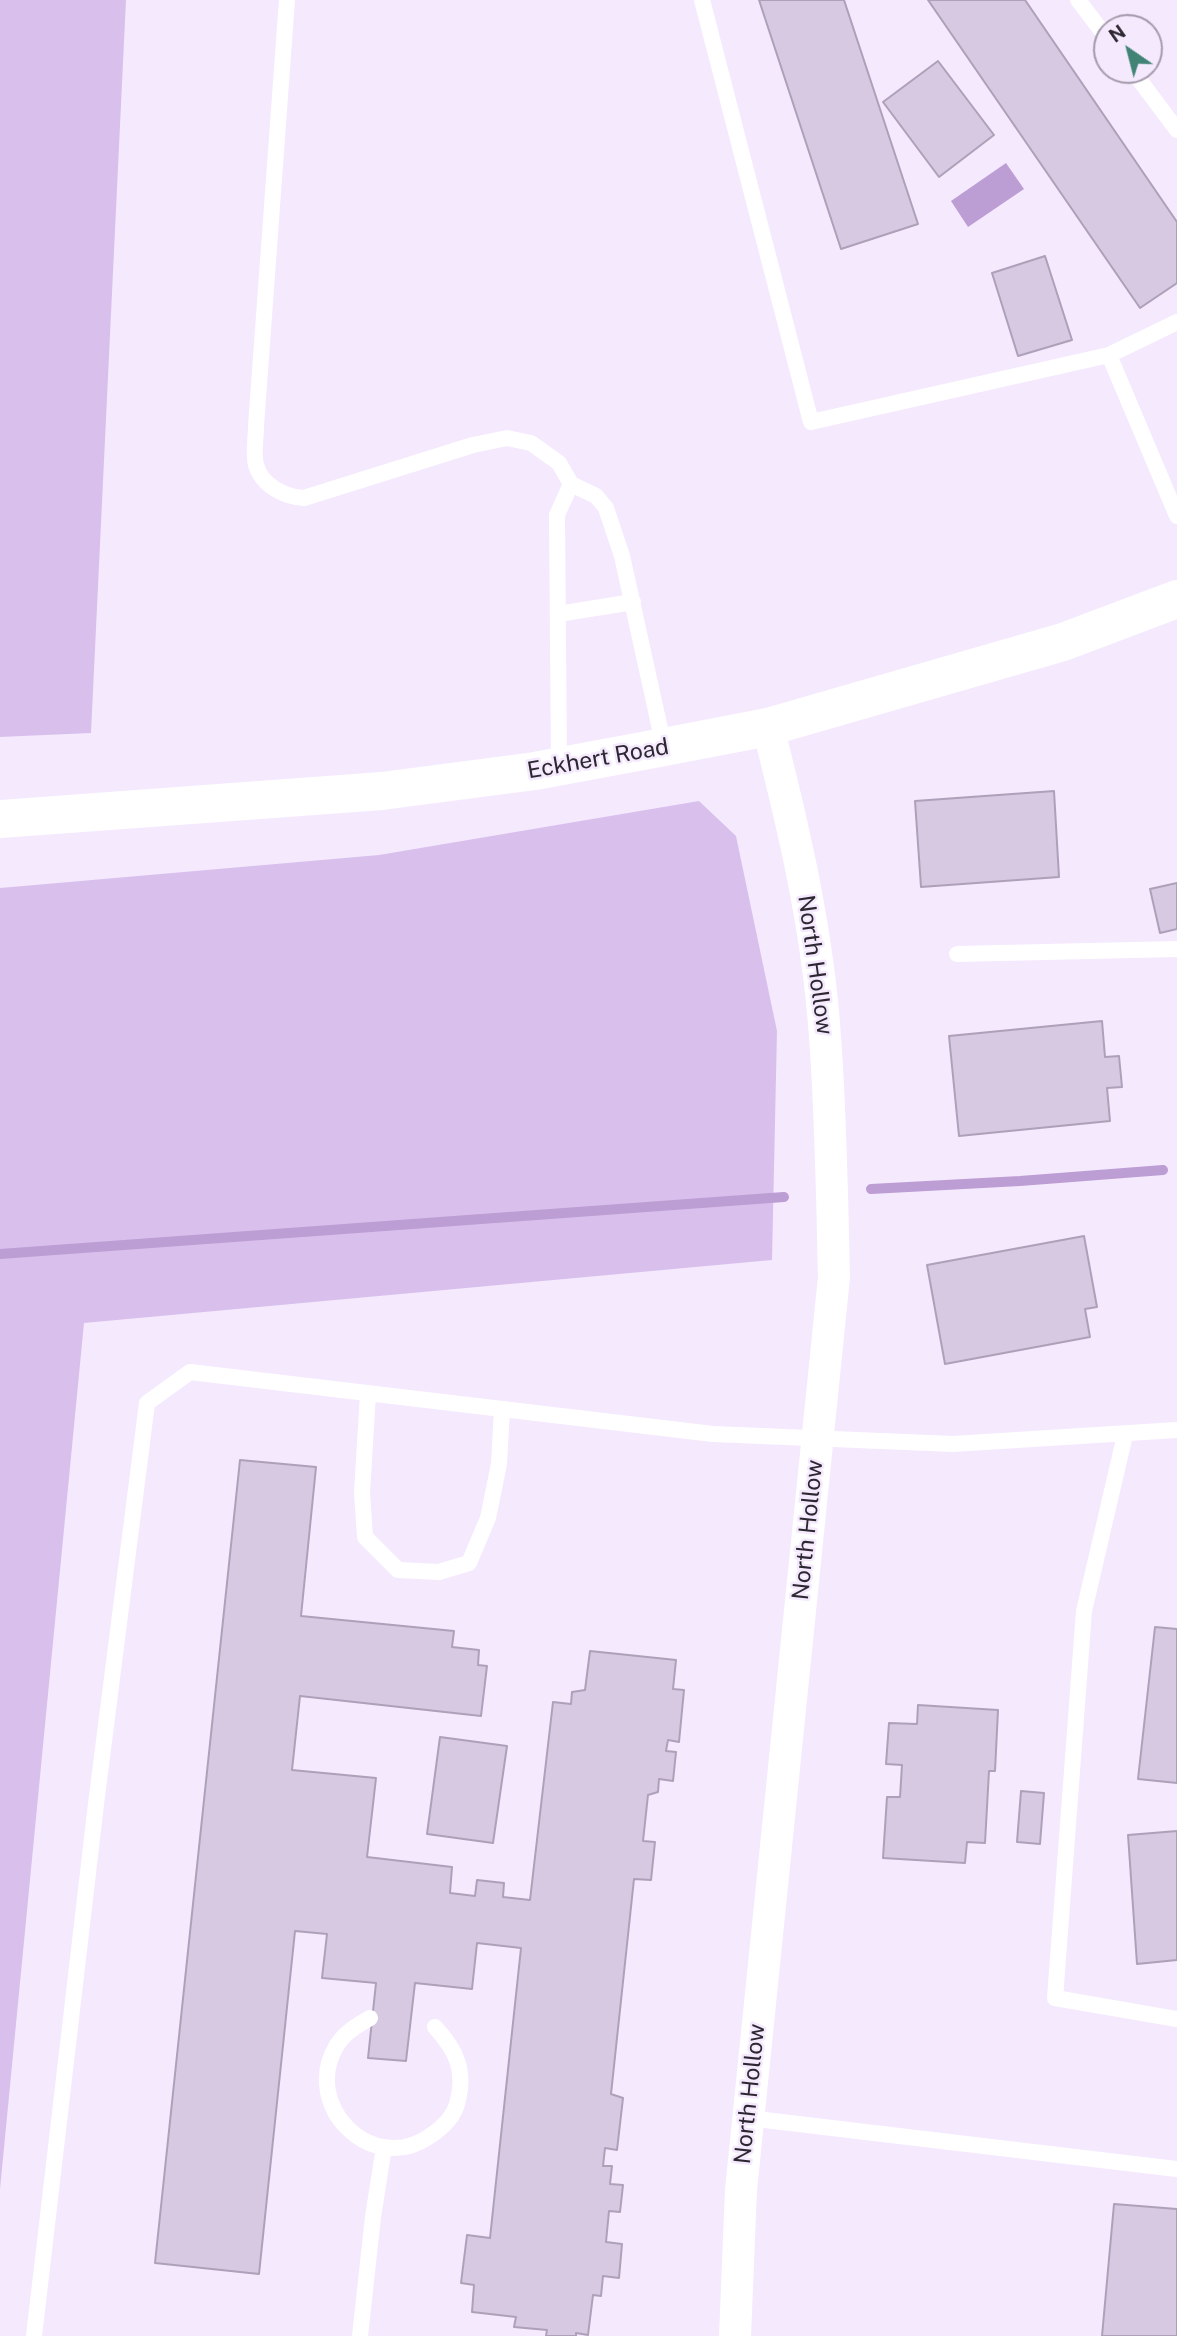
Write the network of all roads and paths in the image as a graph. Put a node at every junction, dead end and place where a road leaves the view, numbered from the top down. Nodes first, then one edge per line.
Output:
1 (287, 0) edge
2 (702, 0) edge
3 (1078, 0) edge
4 (1093, 20) edge
5 (1142, 84) edge
6 (1177, 130) edge
7 (1177, 322) edge
8 (1109, 355) junction
9 (571, 484) junction
10 (1177, 516) edge
11 (1177, 599) edge
12 (633, 602) junction
13 (558, 614) junction
14 (768, 727) junction
15 (664, 747) junction
16 (559, 766) junction
17 (0, 819) edge
18 (1177, 949) edge
19 (957, 954) dead end
20 (368, 1393) junction
21 (502, 1409) junction
22 (1177, 1430) edge
23 (1125, 1435) junction
24 (817, 1439) junction
25 (370, 2018) dead end
26 (1177, 2019) edge
27 (435, 2027) dead end
28 (748, 2118) junction
29 (384, 2147) junction
30 (1177, 2169) edge
31 (34, 2336) edge
32 (360, 2336) edge
33 (735, 2336) edge

1 - 9 lane
2 - 8 lane
3 - 4 lane
5 - 6 lane
7 - 8 lane
8 - 10 lane
9 - 12 lane
9 - 13 lane
11 - 14 main road, Eckhert Road
12 - 13 lane
12 - 15 lane
13 - 16 lane
14 - 15 main road, Eckhert Road
14 - 24 street, North Hollow
15 - 16 main road, Eckhert Road
16 - 17 main road, Eckhert Road
18 - 19 lane
20 - 21 lane
20 - 21 lane
20 - 31 lane
21 - 24 lane
22 - 23 lane
23 - 24 lane
23 - 26 lane
24 - 28 street, North Hollow
25 - 29 lane
27 - 29 lane
28 - 30 lane
28 - 33 street, North Hollow
29 - 32 lane

